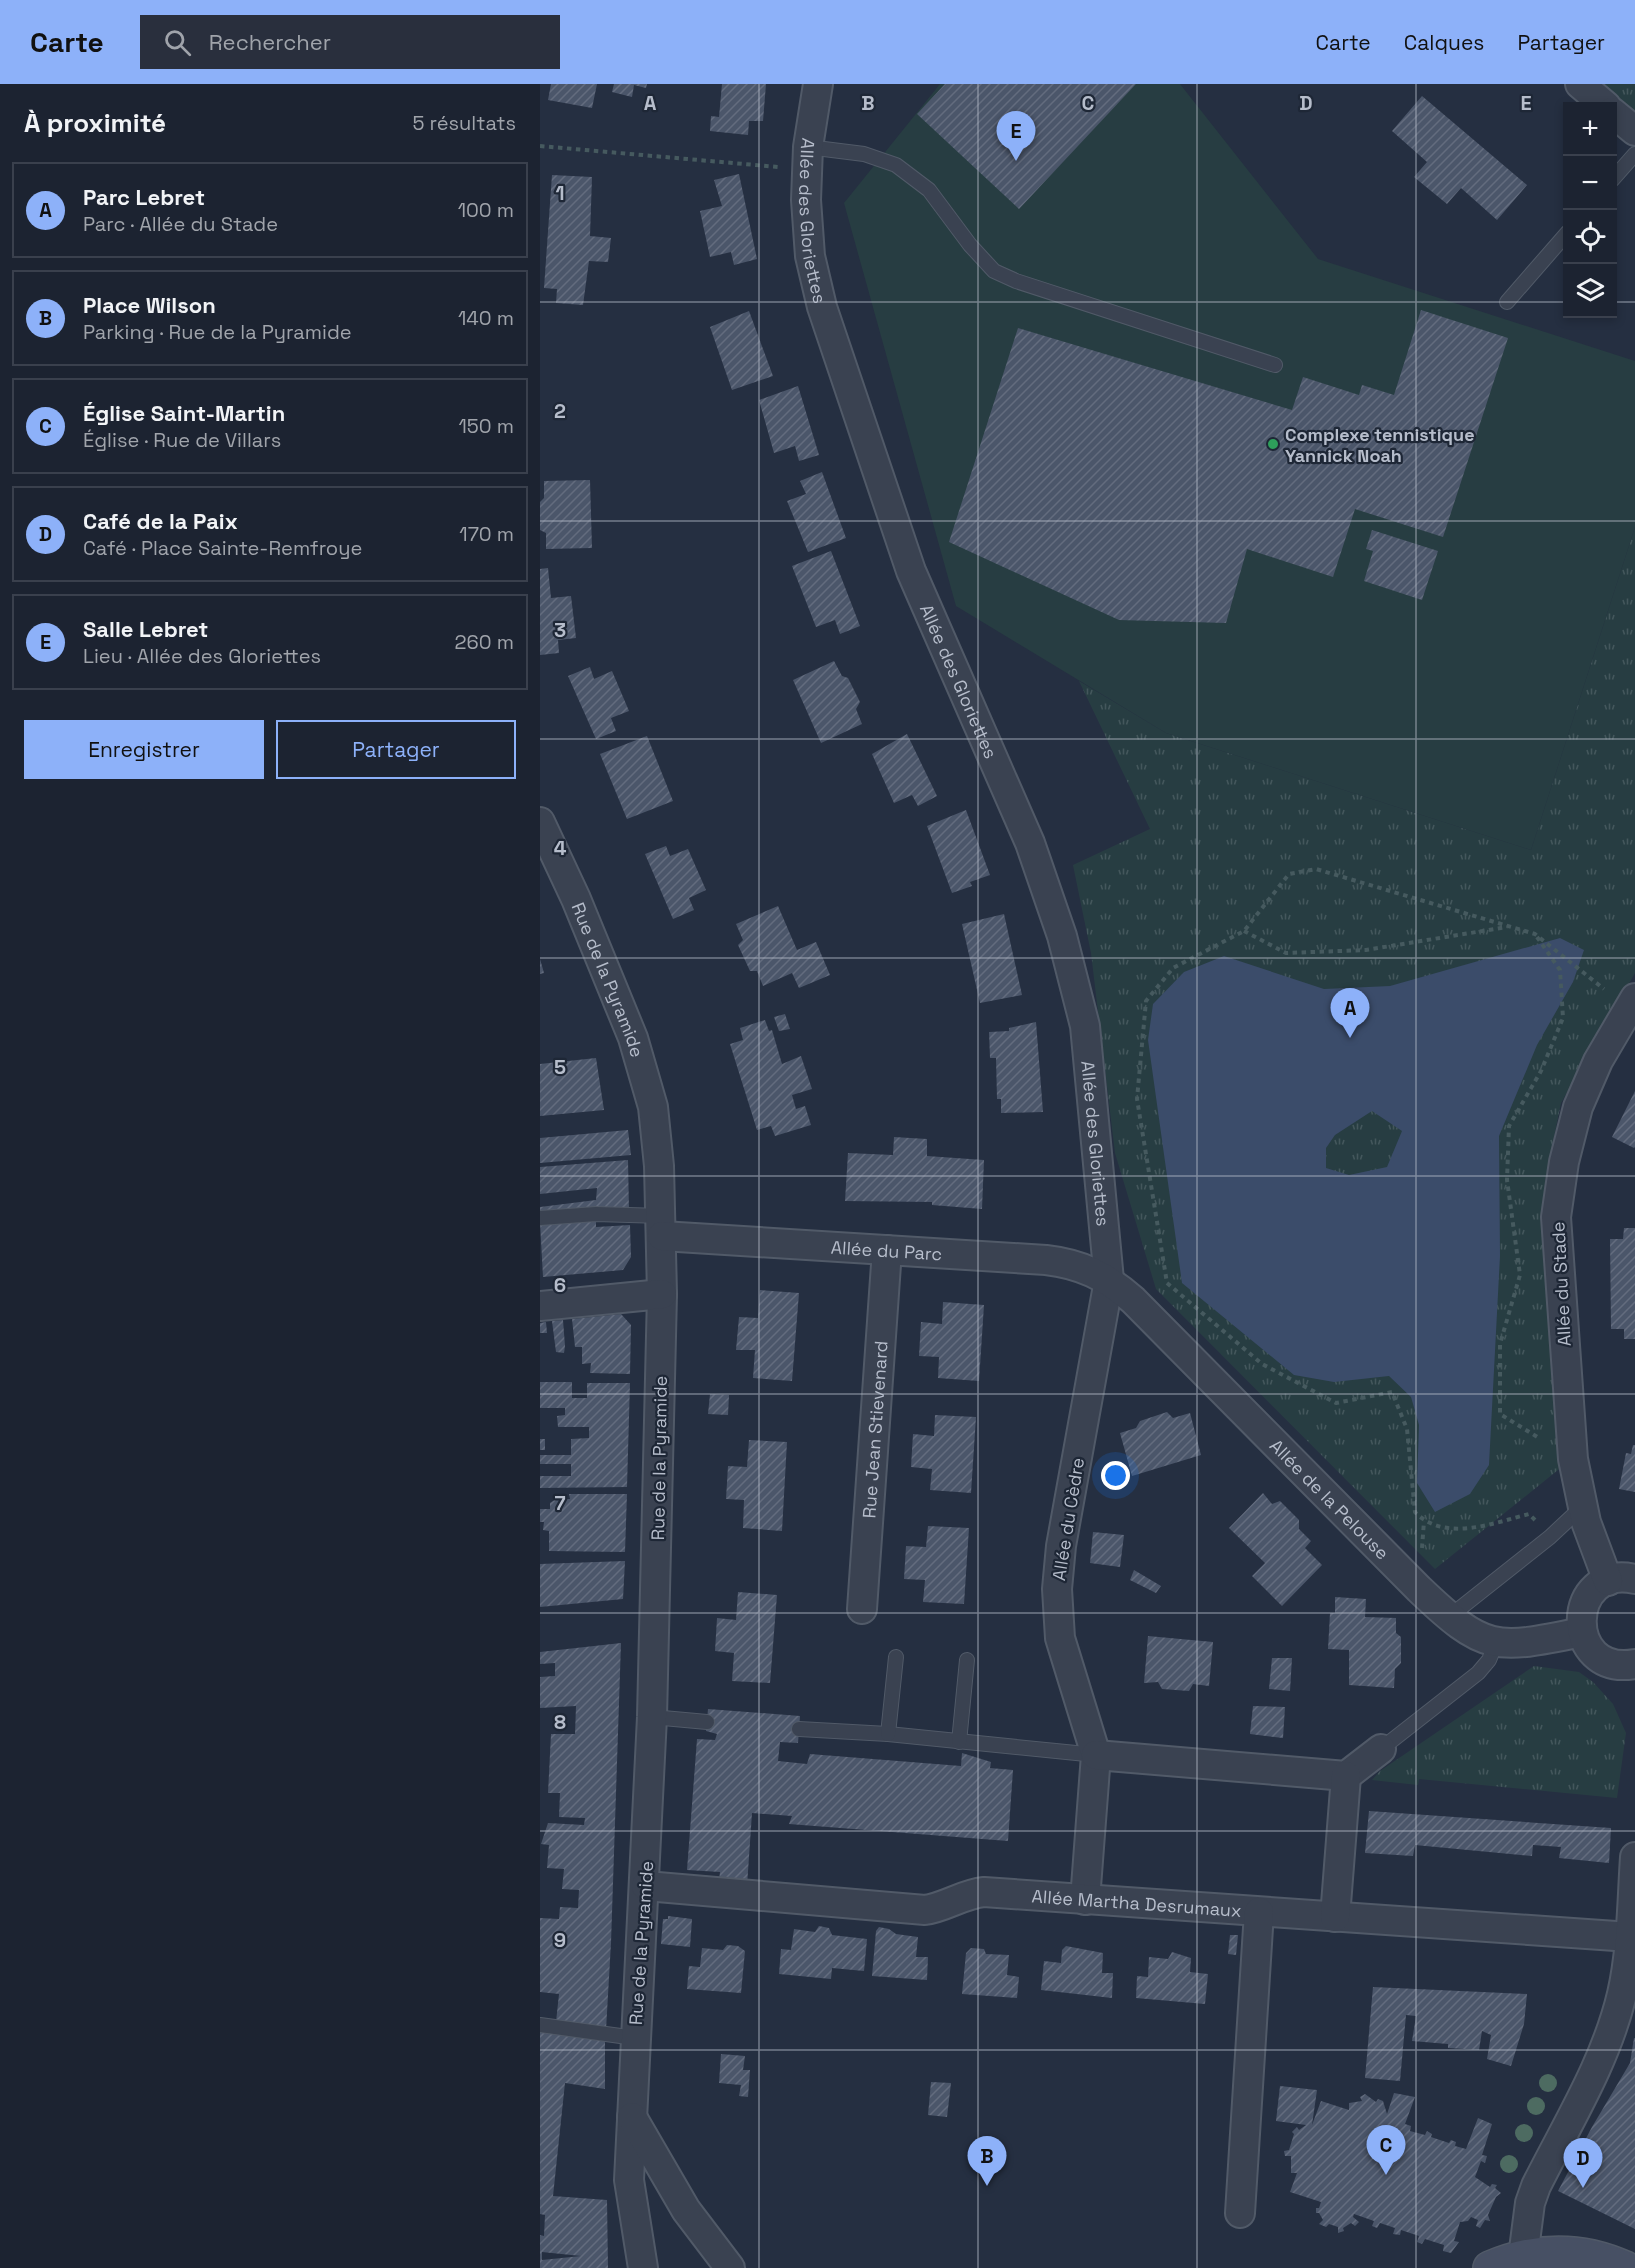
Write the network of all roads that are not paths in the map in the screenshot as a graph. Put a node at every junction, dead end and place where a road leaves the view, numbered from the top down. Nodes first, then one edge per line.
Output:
1 (818, 84) edge
2 (1580, 84) edge
3 (1601, 102) edge
4 (1617, 116) edge
5 (1635, 131) edge
6 (1635, 154) edge
7 (807, 158) junction
8 (1617, 174) edge
9 (1563, 238) edge
10 (1507, 302) dead end
11 (1275, 366) dead end
12 (540, 822) edge
13 (1632, 1003) edge
14 (540, 1218) edge
15 (662, 1226) junction
16 (887, 1250) junction
17 (1109, 1280) junction
18 (662, 1294) junction
19 (540, 1306) edge
20 (1582, 1507) junction
21 (1621, 1580) edge
22 (862, 1609) dead end
23 (1449, 1617) junction
24 (1582, 1632) junction
25 (1496, 1643) junction
26 (896, 1657) dead end
27 (967, 1660) dead end
28 (1634, 1666) edge
29 (652, 1717) junction
30 (707, 1722) dead end
31 (799, 1729) dead end
32 (888, 1734) junction
33 (959, 1742) junction
34 (1381, 1749) joint
35 (1095, 1755) junction
36 (1346, 1776) junction
37 (1635, 1857) edge
38 (646, 1886) junction
39 (1085, 1900) junction
40 (1259, 1912) junction
41 (1335, 1917) junction
42 (1630, 1938) junction
43 (540, 2025) edge
44 (634, 2038) junction
45 (631, 2116) junction
46 (1240, 2213) dead end
47 (1524, 2257) junction
48 (727, 2267) edge
49 (643, 2268) edge
50 (1490, 2268) edge
51 (1625, 2268) edge

1 - 7 street, Allée des Gloriettes
2 - 3 street
4 - 5 street
6 - 8 lane
7 - 11 lane
7 - 17 street, Allée des Gloriettes
9 - 10 lane
12 - 15 street, Rue de la Pyramide
13 - 20 street, Allée du Stade
14 - 15 lane
15 - 16 street, Allée du Parc
15 - 18 street, Rue de la Pyramide
16 - 17 street, Allée du Parc
16 - 22 street, Rue Jean Stievenard
17 - 23 street, Allée de la Pelouse
17 - 35 street, Allée du Cèdre
18 - 19 street
18 - 29 street, Rue de la Pyramide
20 - 21 street, Allée du Stade
20 - 23 lane
21 - 24 street
23 - 25 street, Allée de la Pelouse
24 - 25 street, Allée de la Pelouse
24 - 28 street
25 - 34 lane
26 - 32 lane
27 - 33 lane
29 - 30 lane
29 - 38 street, Rue de la Pyramide
31 - 32 lane
32 - 33 lane
33 - 35 lane
34 - 36 street
35 - 36 street
35 - 39 street, Allée du Cèdre
36 - 41 street
37 - 42 street
38 - 39 street, Allée Martha Desrumaux
38 - 44 street, Rue de la Pyramide
39 - 40 street, Allée Martha Desrumaux
40 - 41 street, Allée Martha Desrumaux
40 - 46 street
41 - 42 street, Allée Martha Desrumaux
42 - 47 street
43 - 44 lane
44 - 45 street, Rue de la Pyramide
45 - 48 street
45 - 49 street, Rue de la Pyramide
47 - 50 street
47 - 51 street

